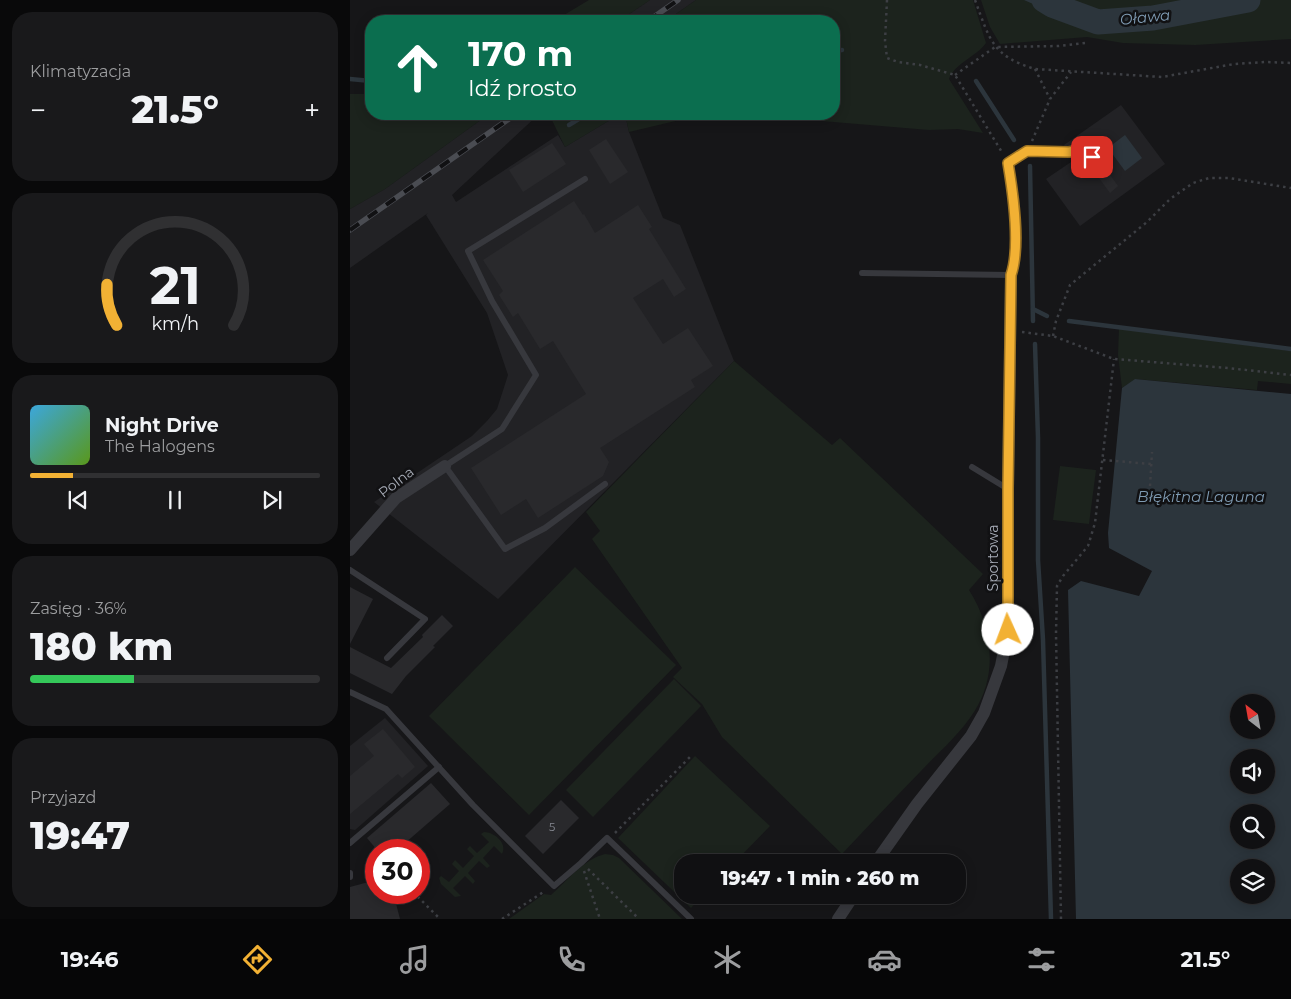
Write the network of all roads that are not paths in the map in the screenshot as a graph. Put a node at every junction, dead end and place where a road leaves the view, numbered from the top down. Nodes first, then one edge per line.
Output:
1 (1092, 157) dead end
2 (585, 178) dead end
3 (862, 273) dead end
4 (1011, 275) junction
5 (445, 466) junction
6 (972, 468) dead end
7 (605, 484) dead end
8 (1008, 489) junction
9 (350, 550) edge
10 (350, 570) edge
11 (386, 658) dead end
12 (350, 692) edge
13 (439, 767) junction
14 (350, 843) edge
15 (882, 854) edge
16 (848, 904) edge
17 (691, 919) edge
18 (838, 919) edge

1 - 4 lane
2 - 5 lane
3 - 4 lane
4 - 8 street, Sportowa
5 - 7 lane
5 - 9 street, Polna
6 - 8 lane
8 - 15 street, Sportowa
10 - 11 lane
12 - 13 lane
13 - 14 lane
13 - 17 lane
16 - 18 street

